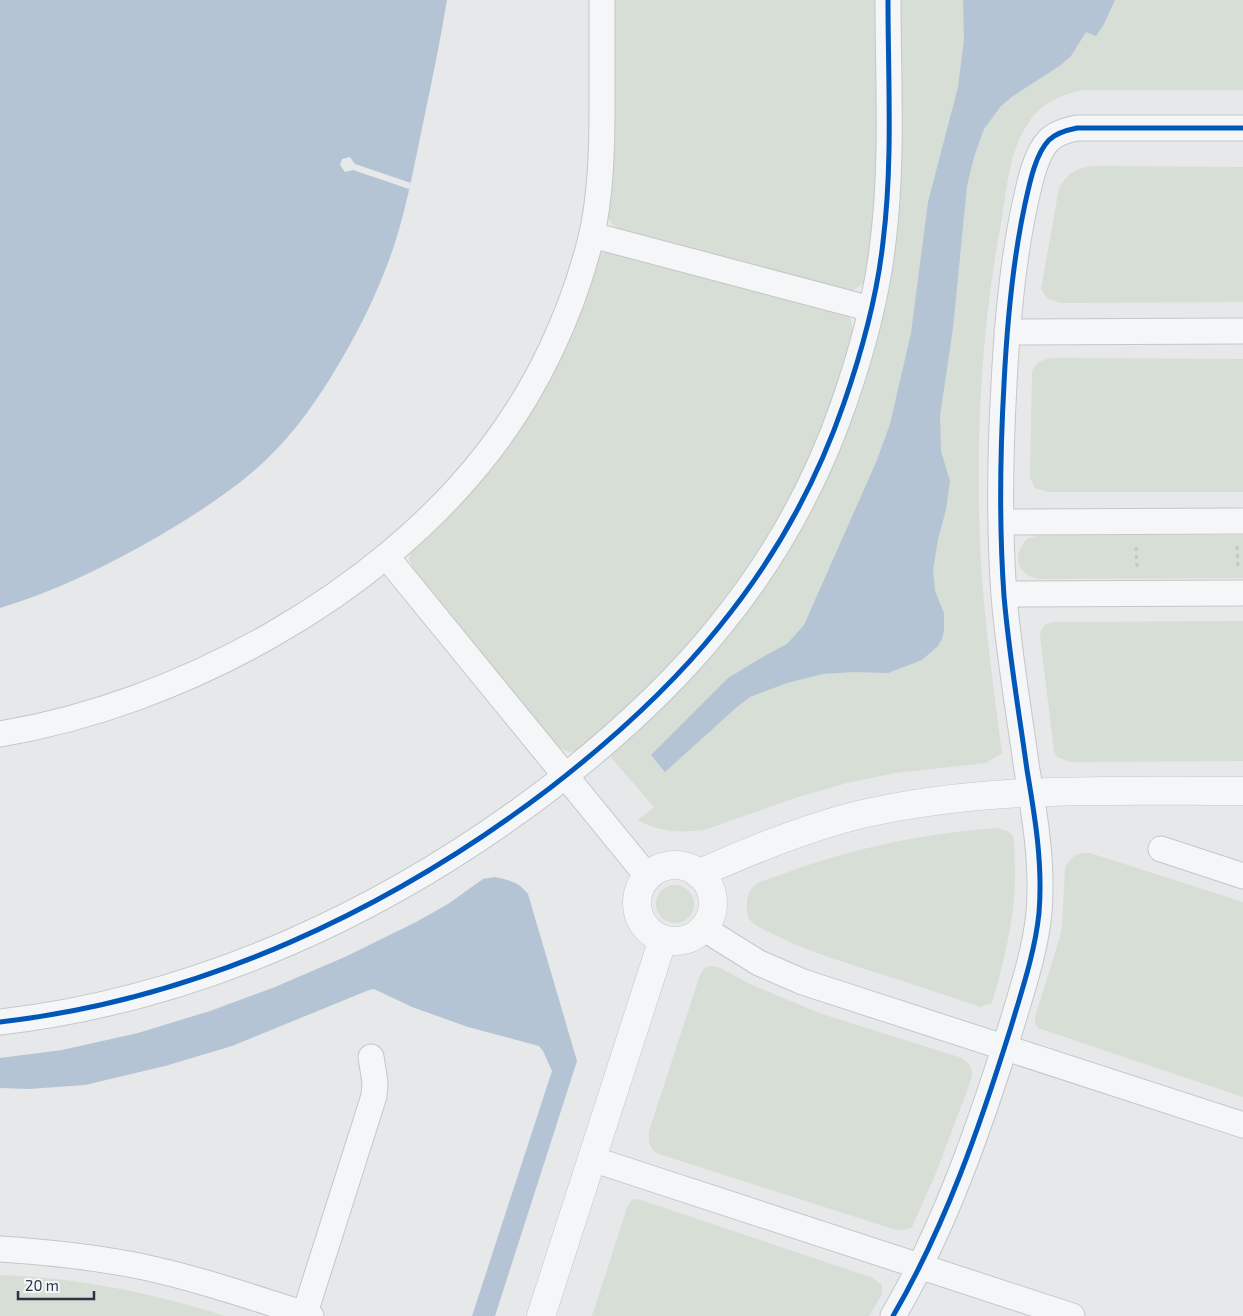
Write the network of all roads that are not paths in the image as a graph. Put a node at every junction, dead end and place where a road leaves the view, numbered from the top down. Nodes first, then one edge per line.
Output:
1 (602, 0) edge
2 (888, 0) edge
3 (1243, 128) edge
4 (592, 235) junction
5 (871, 310) junction
6 (1243, 331) edge
7 (1007, 332) junction
8 (1001, 522) junction
9 (1240, 531) edge
10 (386, 556) junction
11 (1241, 583) edge
12 (1004, 594) junction
13 (0, 734) edge
14 (566, 776) junction
15 (1243, 791) edge
16 (1031, 792) junction
17 (1161, 849) dead end
18 (698, 874) junction
19 (1243, 876) edge
20 (648, 877) junction
21 (703, 928) junction
22 (663, 939) junction
23 (0, 1022) edge
24 (1005, 1047) junction
25 (371, 1057) dead end
26 (1243, 1125) edge
27 (592, 1159) junction
28 (0, 1249) edge
29 (920, 1266) junction
30 (306, 1315) edge
31 (541, 1316) edge
32 (892, 1316) edge
33 (1072, 1316) edge

1 - 4 street
2 - 5 street
3 - 7 street
4 - 5 street
4 - 10 street
5 - 14 street
6 - 7 street
7 - 8 street
8 - 9 street
8 - 12 street
10 - 13 street
10 - 14 street
11 - 12 street
12 - 16 street
14 - 20 street
14 - 23 street
15 - 16 street
16 - 18 street
16 - 24 street
17 - 19 street
18 - 20 street
18 - 21 street
20 - 22 street
21 - 22 street
21 - 24 street
22 - 27 street
24 - 26 street
24 - 29 street
25 - 30 street
27 - 29 street
27 - 31 street
28 - 30 street
29 - 32 street
29 - 33 street

